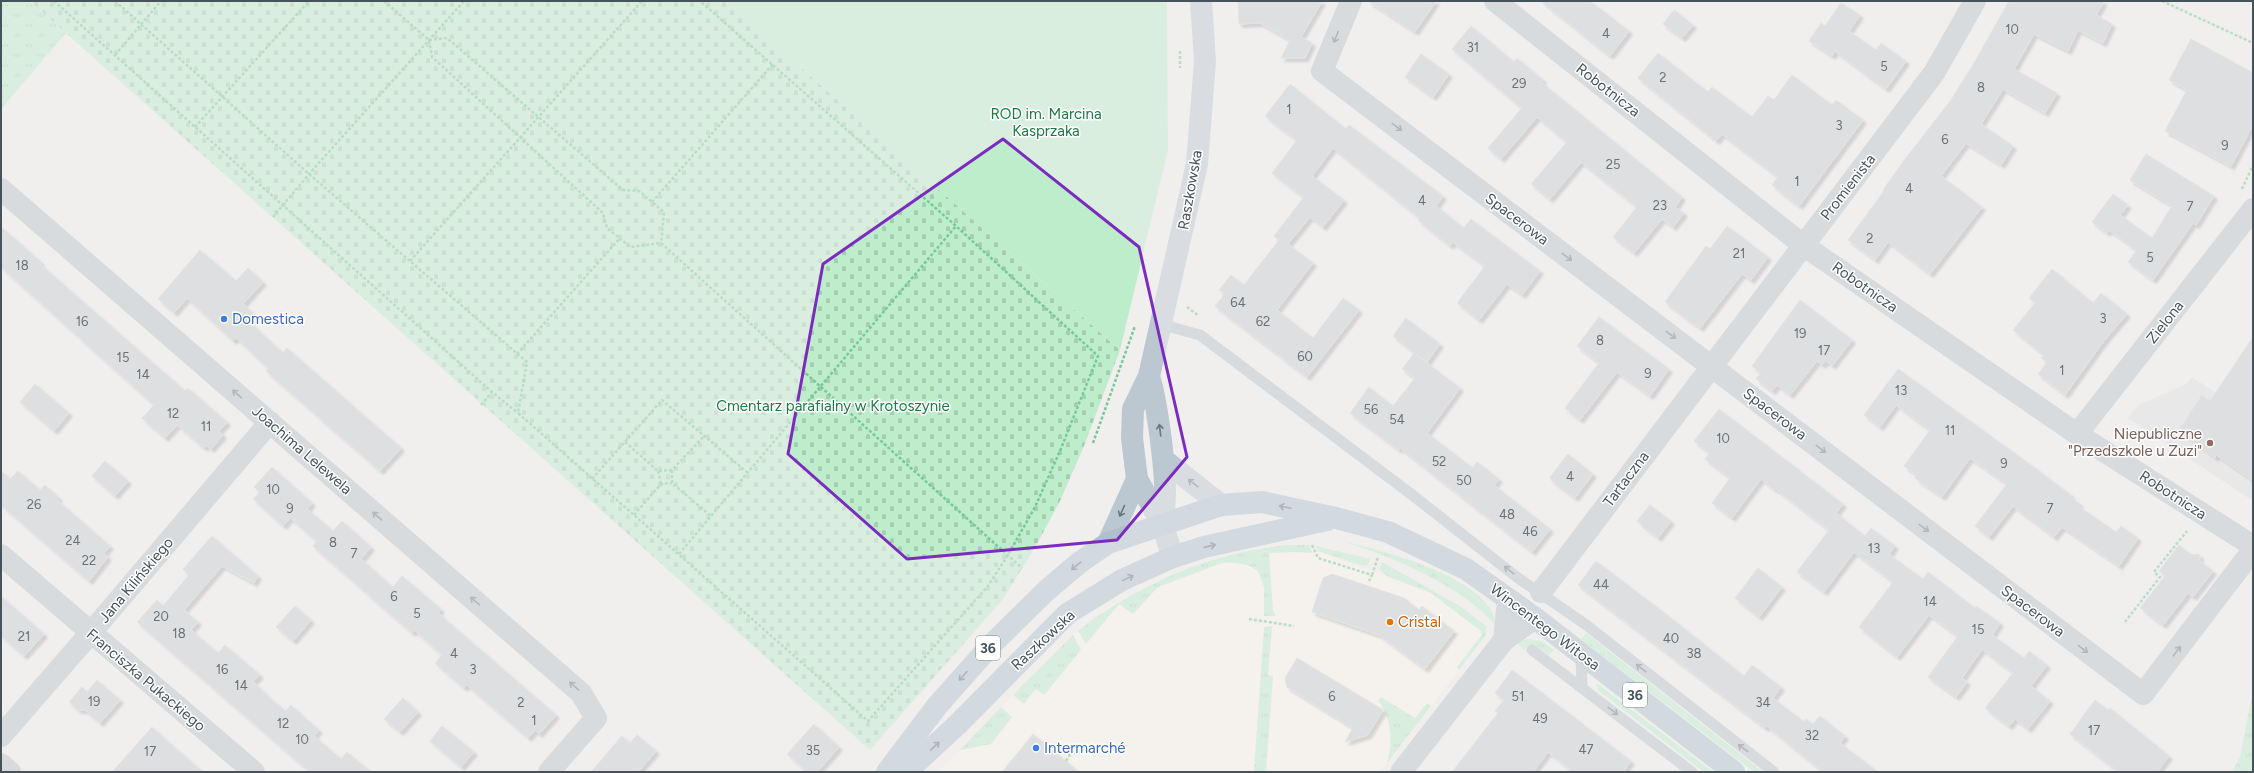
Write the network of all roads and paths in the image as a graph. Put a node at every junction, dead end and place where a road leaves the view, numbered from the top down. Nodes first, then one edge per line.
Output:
1 (54, 1) edge
2 (115, 1) edge
3 (161, 1) edge
4 (309, 1) edge
5 (384, 1) edge
6 (464, 1) edge
7 (642, 1) edge
8 (700, 1) edge
9 (1202, 1) edge
10 (1351, 1) edge
11 (1495, 1) edge
12 (1975, 1) edge
13 (2162, 1) edge
14 (141, 24) junction
15 (429, 40) junction
16 (2253, 43) edge
17 (1180, 50) dead end
18 (115, 55) junction
19 (773, 64) junction
20 (1180, 72) dead end
21 (223, 97) junction
22 (538, 117) junction
23 (195, 127) junction
24 (520, 137) junction
25 (309, 174) junction
26 (1, 189) edge
27 (652, 202) junction
28 (283, 205) junction
29 (2253, 210) edge
30 (273, 217) dead end
31 (956, 226) junction
32 (620, 238) junction
33 (661, 243) junction
34 (1803, 245) junction
35 (410, 261) junction
36 (1186, 307) dead end
37 (1205, 321) dead end
38 (1136, 323) dead end
39 (1160, 324) junction
40 (517, 354) junction
41 (1712, 366) junction
42 (1149, 376) junction
43 (820, 387) junction
44 (492, 392) junction
45 (481, 405) dead end
46 (518, 413) junction
47 (270, 422) junction
48 (2077, 434) junction
49 (704, 436) junction
50 (625, 442) junction
51 (1093, 443) dead end
52 (1165, 461) junction
53 (672, 470) junction
54 (658, 471) junction
55 (748, 473) junction
56 (592, 478) junction
57 (1137, 479) junction
58 (672, 483) junction
59 (661, 484) junction
60 (1221, 505) junction
61 (2202, 514) junction
62 (634, 515) junction
63 (711, 516) junction
64 (1336, 518) junction
65 (1162, 524) junction
66 (1108, 543) junction
67 (1311, 543) dead end
68 (2253, 546) edge
69 (2253, 550) edge
70 (679, 554) junction
71 (1, 555) edge
72 (1008, 555) junction
73 (1173, 557) junction
74 (1378, 557) dead end
75 (1022, 568) dead end
76 (1372, 575) junction
77 (1369, 581) dead end
78 (1541, 592) junction
79 (1508, 599) junction
80 (1535, 618) junction
81 (1249, 620) dead end
82 (2125, 622) dead end
83 (1294, 626) dead end
84 (91, 633) junction
85 (1504, 640) junction
86 (1532, 650) dead end
87 (1581, 654) junction
88 (1582, 687) junction
89 (1, 736) edge
90 (1072, 753) dead end
91 (1066, 761) dead end
92 (1, 764) edge
93 (10, 772) edge
94 (254, 772) edge
95 (549, 772) edge
96 (887, 772) edge
97 (906, 772) edge
98 (1402, 772) edge
99 (1692, 772) edge
100 (1734, 772) edge
101 (1774, 772) edge

1 - 18 path
2 - 14 path
3 - 14 path
4 - 21 path
5 - 15 path
6 - 15 path
7 - 22 path
8 - 19 path
9 - 39 street, Raszkowska
10 -> 41 street, Spacerowa
11 - 34 street, Robotnicza
12 - 34 street, Promienista
13 - 16 path
14 - 18 path
14 - 21 path
15 - 22 path
15 - 24 path
15 - 25 path
17 - 20 path
18 - 23 path
19 - 27 path
19 - 31 path
21 - 23 path
21 - 25 path
22 - 24 path
22 - 27 path
23 - 28 path
24 - 32 path
24 - 35 path
25 - 28 path
25 - 35 path
47 -> 26 street, Joachima Lelewela
27 - 33 path
28 - 30 path
28 - 44 path
29 - 48 street, Zielona
31 - 43 path
31 - 72 path
32 - 33 path
32 - 40 path
33 - 43 path
34 - 41 street, Promienista
34 - 48 street, Robotnicza
35 - 40 path
36 - 37 path
38 - 51 path
39 - 42 street, Raszkowska
78 -> 39 lane
40 - 46 path
41 -> 69 street, Spacerowa
41 - 78 street, Tartaczna
52 -> 42 street, Raszkowska
42 - 57 street, Raszkowska
43 - 55 path
43 - 72 path
44 - 45 path
44 - 46 path
46 - 56 path
47 - 84 street, Jana Kilińskiego
95 -> 47 street, Joachima Lelewela
48 - 61 street, Robotnicza
49 - 50 path
49 - 53 path
49 - 55 path
50 - 54 path
50 - 56 path
60 -> 52 street
52 - 65 street, Raszkowska
53 - 54 path
53 - 58 path
54 - 59 path
55 - 63 path
56 - 62 path
57 - 65 street, Raszkowska
57 -> 66 street
58 - 59 path
58 - 63 path
59 - 62 path
64 -> 60 main road, Wincentego Witosa / 36
60 - 65 main road, Wincentego Witosa / 36
61 - 68 street, Robotnicza
61 - 82 path
62 - 70 path
63 - 70 path
73 -> 64 main road, Wincentego Witosa / 36
64 - 79 main road, Wincentego Witosa / 36
65 - 66 main road, 36
65 - 73 street, Raszkowska
66 -> 96 main road, 36
67 - 76 path
70 - 72 path
71 - 84 street, Franciszka Pukackiego
72 - 75 path
97 -> 73 main road, Raszkowska / 36
74 - 76 path
76 - 77 path
101 -> 78 lane
79 - 80 main road, Wincentego Witosa / 36
79 - 85 street
80 - 85 street
80 - 87 main road, Wincentego Witosa / 36
81 - 83 path
84 - 89 street, Jana Kilińskiego
84 - 94 street, Franciszka Pukackiego
85 - 98 street
86 - 88 lane
87 - 88 lane
87 - 100 main road, Wincentego Witosa / 36
88 -> 99 lane
90 - 91 path
92 - 93 street

